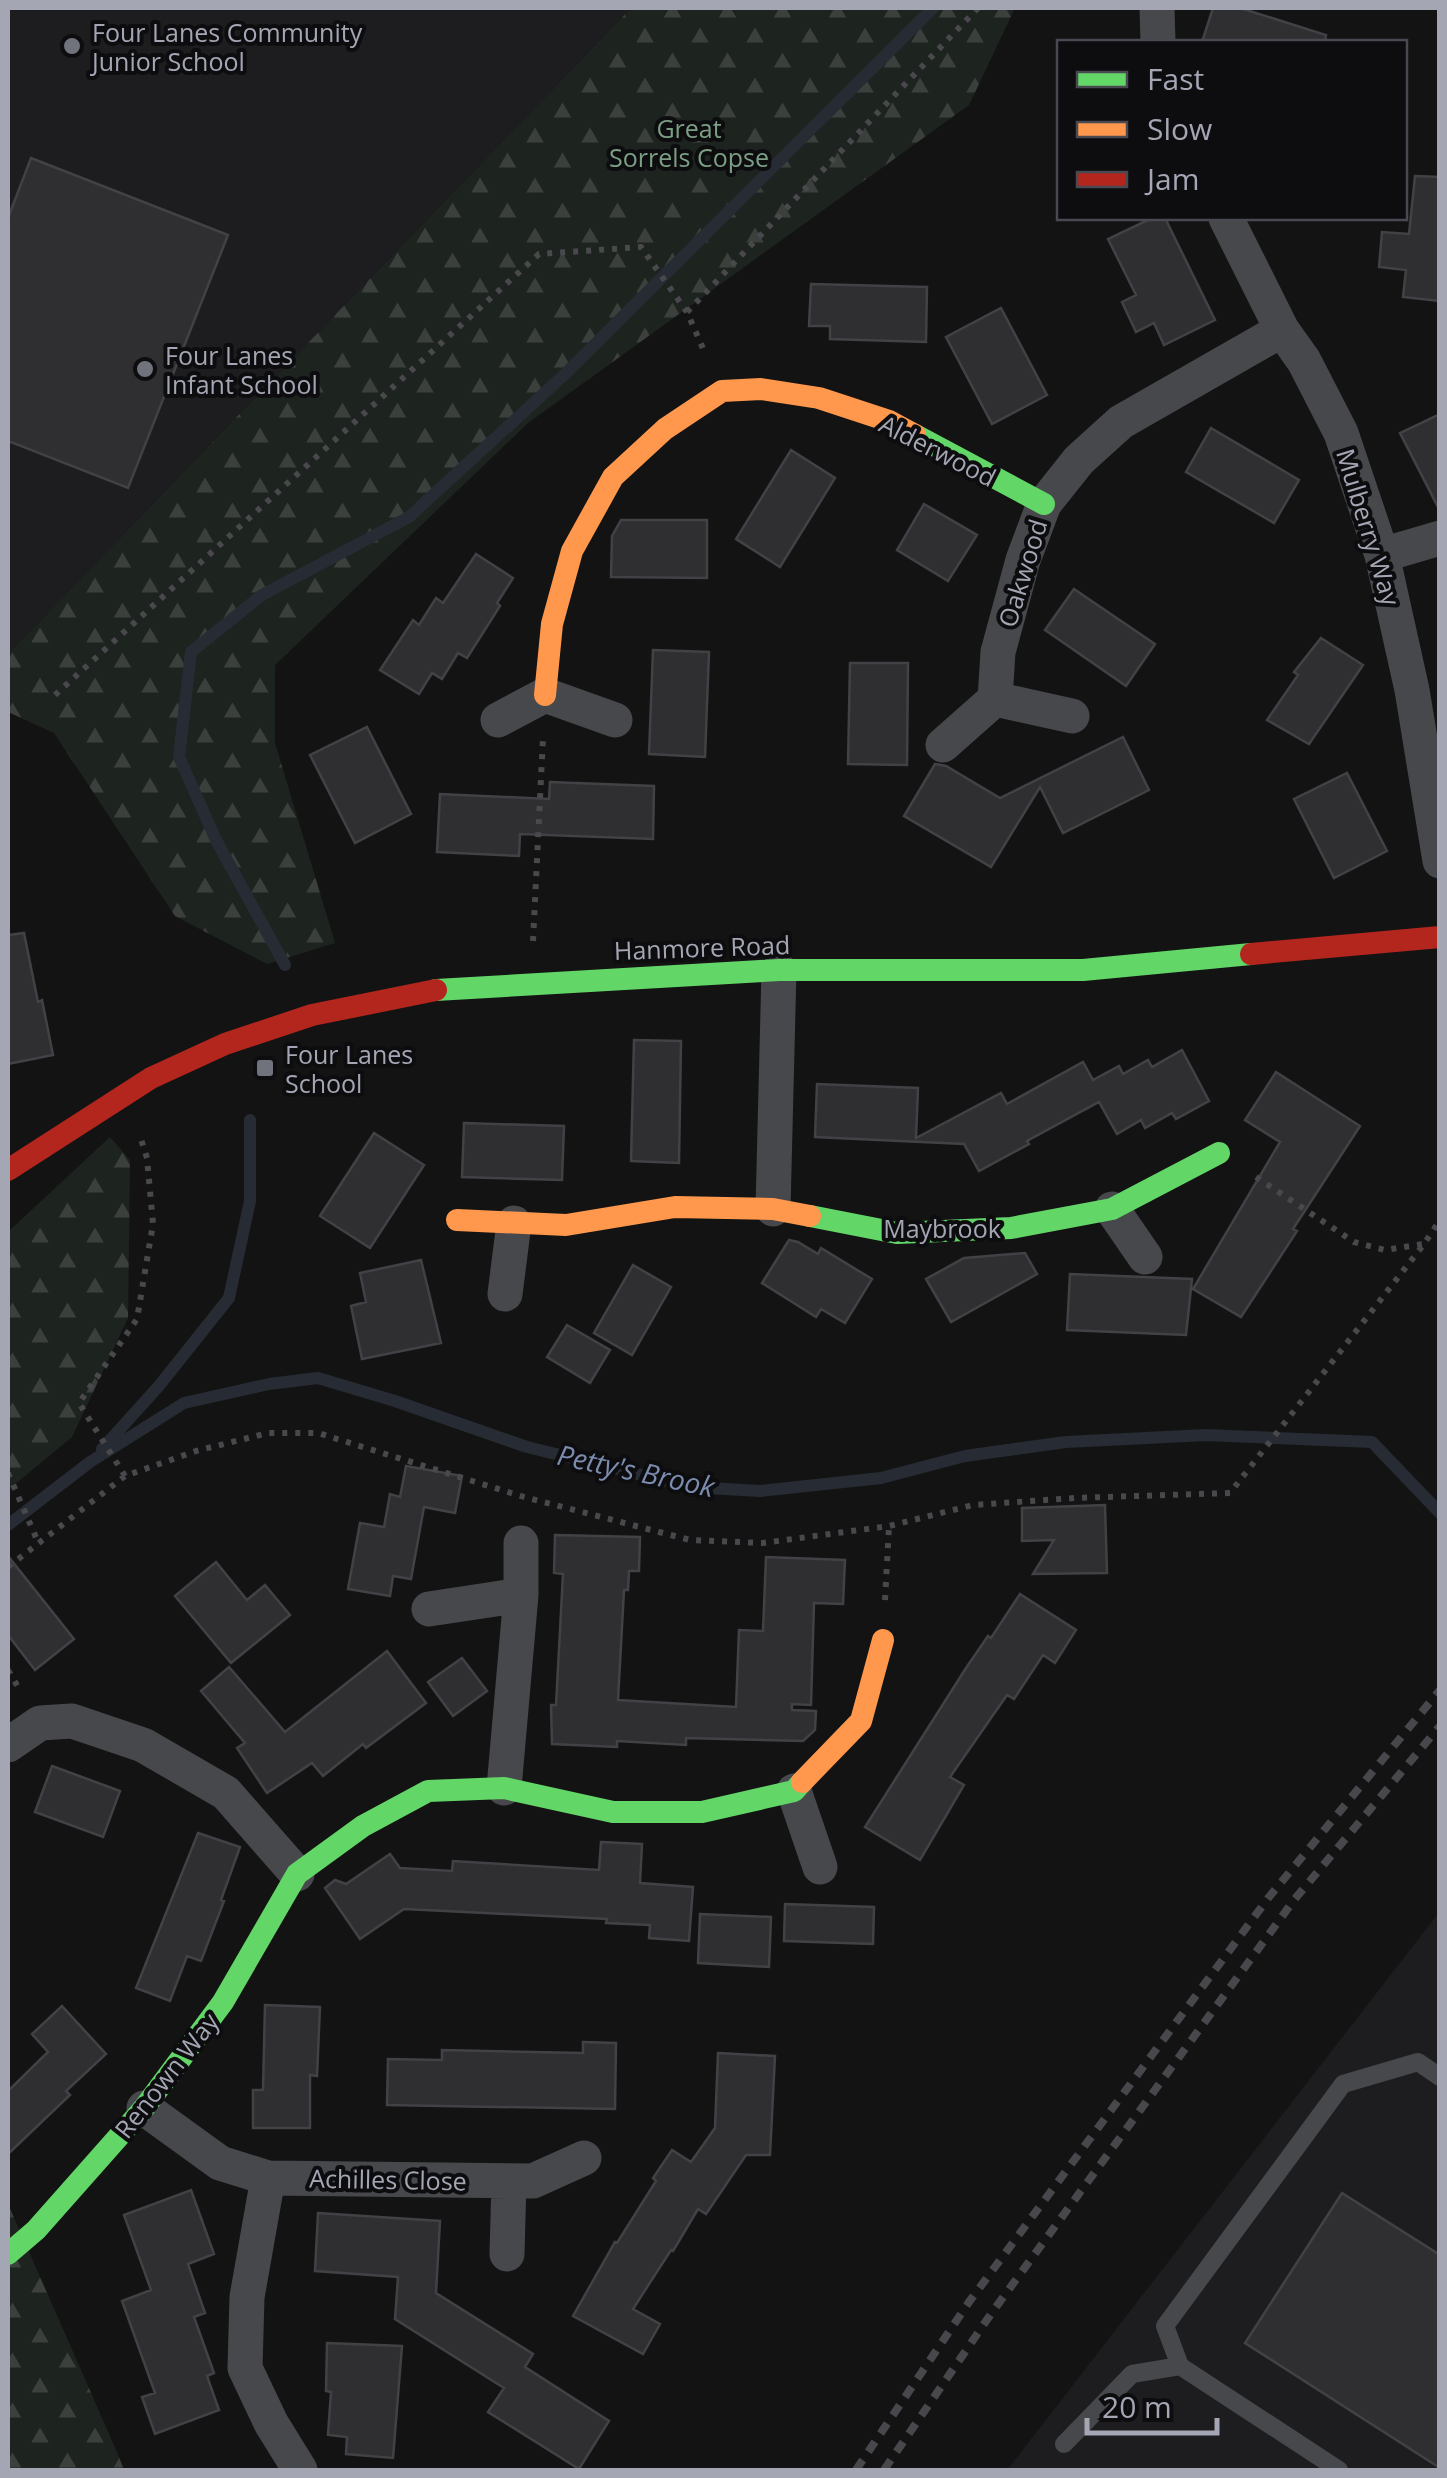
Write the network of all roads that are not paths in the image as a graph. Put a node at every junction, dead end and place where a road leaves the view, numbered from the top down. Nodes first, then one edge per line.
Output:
1 (1157, 8) edge
2 (1158, 40) edge
3 (1227, 220) edge
4 (1282, 330) junction
5 (1044, 504) junction
6 (1440, 538) edge
7 (1382, 555) junction
8 (545, 695) junction
9 (996, 699) junction
10 (1072, 716) dead end
11 (498, 720) dead end
12 (615, 720) dead end
13 (943, 745) dead end
14 (1440, 862) edge
15 (1440, 937) edge
16 (779, 970) junction
17 (1219, 1152) road end
18 (8, 1170) edge
19 (773, 1209) junction
20 (1112, 1209) junction
21 (457, 1220) dead end
22 (514, 1222) junction
23 (1144, 1257) dead end
24 (504, 1294) dead end
25 (522, 1543) dead end
26 (521, 1595) junction
27 (429, 1609) dead end
28 (884, 1640) road end
29 (8, 1745) edge
30 (504, 1788) junction
31 (794, 1791) junction
32 (820, 1867) dead end
33 (297, 1874) junction
34 (1440, 2077) edge
35 (144, 2108) junction
36 (584, 2158) dead end
37 (268, 2178) junction
38 (509, 2181) junction
39 (8, 2254) edge
40 (507, 2254) dead end
41 (1180, 2366) junction
42 (1064, 2444) dead end
43 (300, 2470) edge
44 (1338, 2470) edge

1 - 2 street
3 - 4 street, Mulberry Way
4 - 5 street, Oakwood
4 - 7 street, Mulberry Way
5 - 8 street, Alderwood
5 - 9 street, Oakwood
6 - 7 street
7 - 14 street, Mulberry Way
8 - 11 street
8 - 12 street
9 - 10 street
9 - 13 street
15 - 16 street, Hanmore Road
16 - 18 street, Hanmore Road
16 - 19 street
17 - 20 street, Maybrook
19 - 20 street, Maybrook
19 - 22 street, Maybrook
20 - 23 street
21 - 22 street, Maybrook
22 - 24 street
25 - 26 street
26 - 27 street
26 - 30 street
28 - 31 street
29 - 33 street
30 - 31 street, Renown Way
30 - 33 street, Renown Way
31 - 32 street
33 - 35 street, Renown Way
34 - 41 lane
35 - 37 street, Achilles Close
35 - 39 street, Renown Way
36 - 38 street, Achilles Close
37 - 38 street, Achilles Close
37 - 43 street
38 - 40 street
41 - 42 lane
41 - 44 lane

